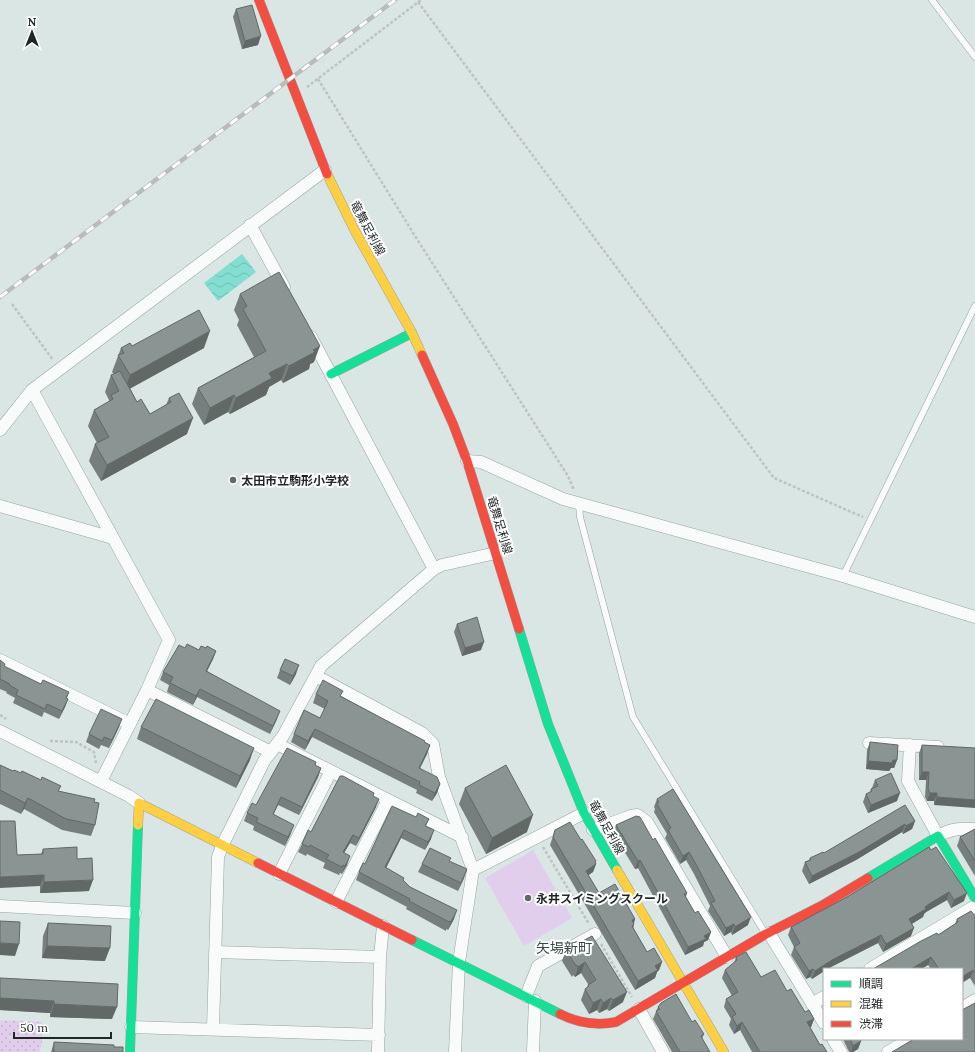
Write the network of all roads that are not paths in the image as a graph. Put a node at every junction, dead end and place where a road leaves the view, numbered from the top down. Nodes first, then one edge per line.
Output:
1 (259, 0) edge
2 (932, 0) edge
3 (975, 57) edge
4 (325, 170) junction
5 (250, 225) junction
6 (289, 296) edge
7 (975, 306) edge
8 (306, 328) edge
9 (412, 333) junction
10 (331, 374) junction
11 (32, 390) junction
12 (0, 430) edge
13 (467, 461) junction
14 (579, 504) junction
15 (0, 506) edge
16 (113, 538) junction
17 (496, 553) junction
18 (434, 569) junction
19 (843, 576) junction
20 (975, 617) edge
21 (0, 660) edge
22 (316, 676) junction
23 (147, 690) junction
24 (130, 724) junction
25 (0, 731) edge
26 (869, 743) edge
27 (910, 745) junction
28 (274, 748) junction
29 (953, 748) edge
30 (331, 771) junction
31 (101, 781) junction
32 (388, 800) junction
33 (139, 803) junction
34 (584, 814) junction
35 (975, 829) edge
36 (593, 830) junction
37 (938, 836) junction
38 (462, 837) junction
39 (222, 846) junction
40 (473, 870) junction
41 (279, 874) junction
42 (975, 898) edge
43 (336, 902) junction
44 (0, 906) edge
45 (975, 906) edge
46 (452, 910) edge
47 (135, 913) junction
48 (466, 916) junction
49 (383, 926) junction
50 (595, 934) dead end
51 (767, 934) junction
52 (215, 952) junction
53 (380, 957) junction
54 (727, 957) junction
55 (459, 962) junction
56 (872, 968) edge
57 (683, 983) junction
58 (823, 998) edge
59 (531, 999) junction
60 (975, 1000) edge
61 (812, 1004) junction
62 (963, 1007) edge
63 (639, 1009) junction
64 (823, 1022) edge
65 (131, 1027) junction
66 (213, 1030) junction
67 (379, 1035) junction
68 (834, 1040) edge
69 (908, 1040) edge
70 (130, 1052) edge
71 (378, 1052) edge
72 (455, 1052) edge
73 (533, 1052) edge
74 (663, 1052) edge
75 (724, 1052) edge
76 (841, 1052) edge
77 (888, 1052) edge

1 - 4 street, 竜舞足利線
2 - 3 lane
4 - 5 street
4 - 9 street, 竜舞足利線
5 - 6 street
5 - 11 street
7 - 19 lane
8 - 10 street
9 - 10 street
9 - 13 street, 竜舞足利線
10 - 18 street
11 - 12 street
11 - 16 street
13 - 14 street
13 - 17 street, 竜舞足利線
14 - 19 street
14 - 51 lane
15 - 16 street
16 - 23 street
17 - 18 street
17 - 34 street, 竜舞足利線
18 - 22 street
19 - 20 street
21 - 24 street
22 - 28 street
22 - 38 street
23 - 24 street
23 - 28 street
24 - 31 street
25 - 31 street
26 - 27 street
27 - 29 street
27 - 37 street
28 - 30 street
28 - 39 street
30 - 32 street
30 - 41 street
31 - 33 street
32 - 38 street
32 - 43 street
33 - 39 street
33 - 47 street
34 - 36 street, 竜舞足利線
34 - 40 street
35 - 37 street
36 - 54 street
36 - 57 street, 竜舞足利線
37 - 42 street
37 - 51 street
38 - 40 street
39 - 41 street
39 - 52 street
40 - 48 street
41 - 43 street
43 - 49 street
44 - 47 street
45 - 56 street
46 - 48 street
47 - 65 street
48 - 55 street
49 - 53 street
49 - 55 street
50 - 59 street
51 - 54 street
51 - 61 street
52 - 53 street
52 - 66 street
53 - 67 street
54 - 57 street
55 - 59 street
55 - 72 street
57 - 63 street
57 - 75 street, 竜舞足利線
58 - 61 street
59 - 63 street
59 - 73 street
60 - 62 street
61 - 64 street
63 - 74 street
65 - 66 street
65 - 70 street
66 - 67 street
67 - 71 street
68 - 76 street
69 - 77 street

